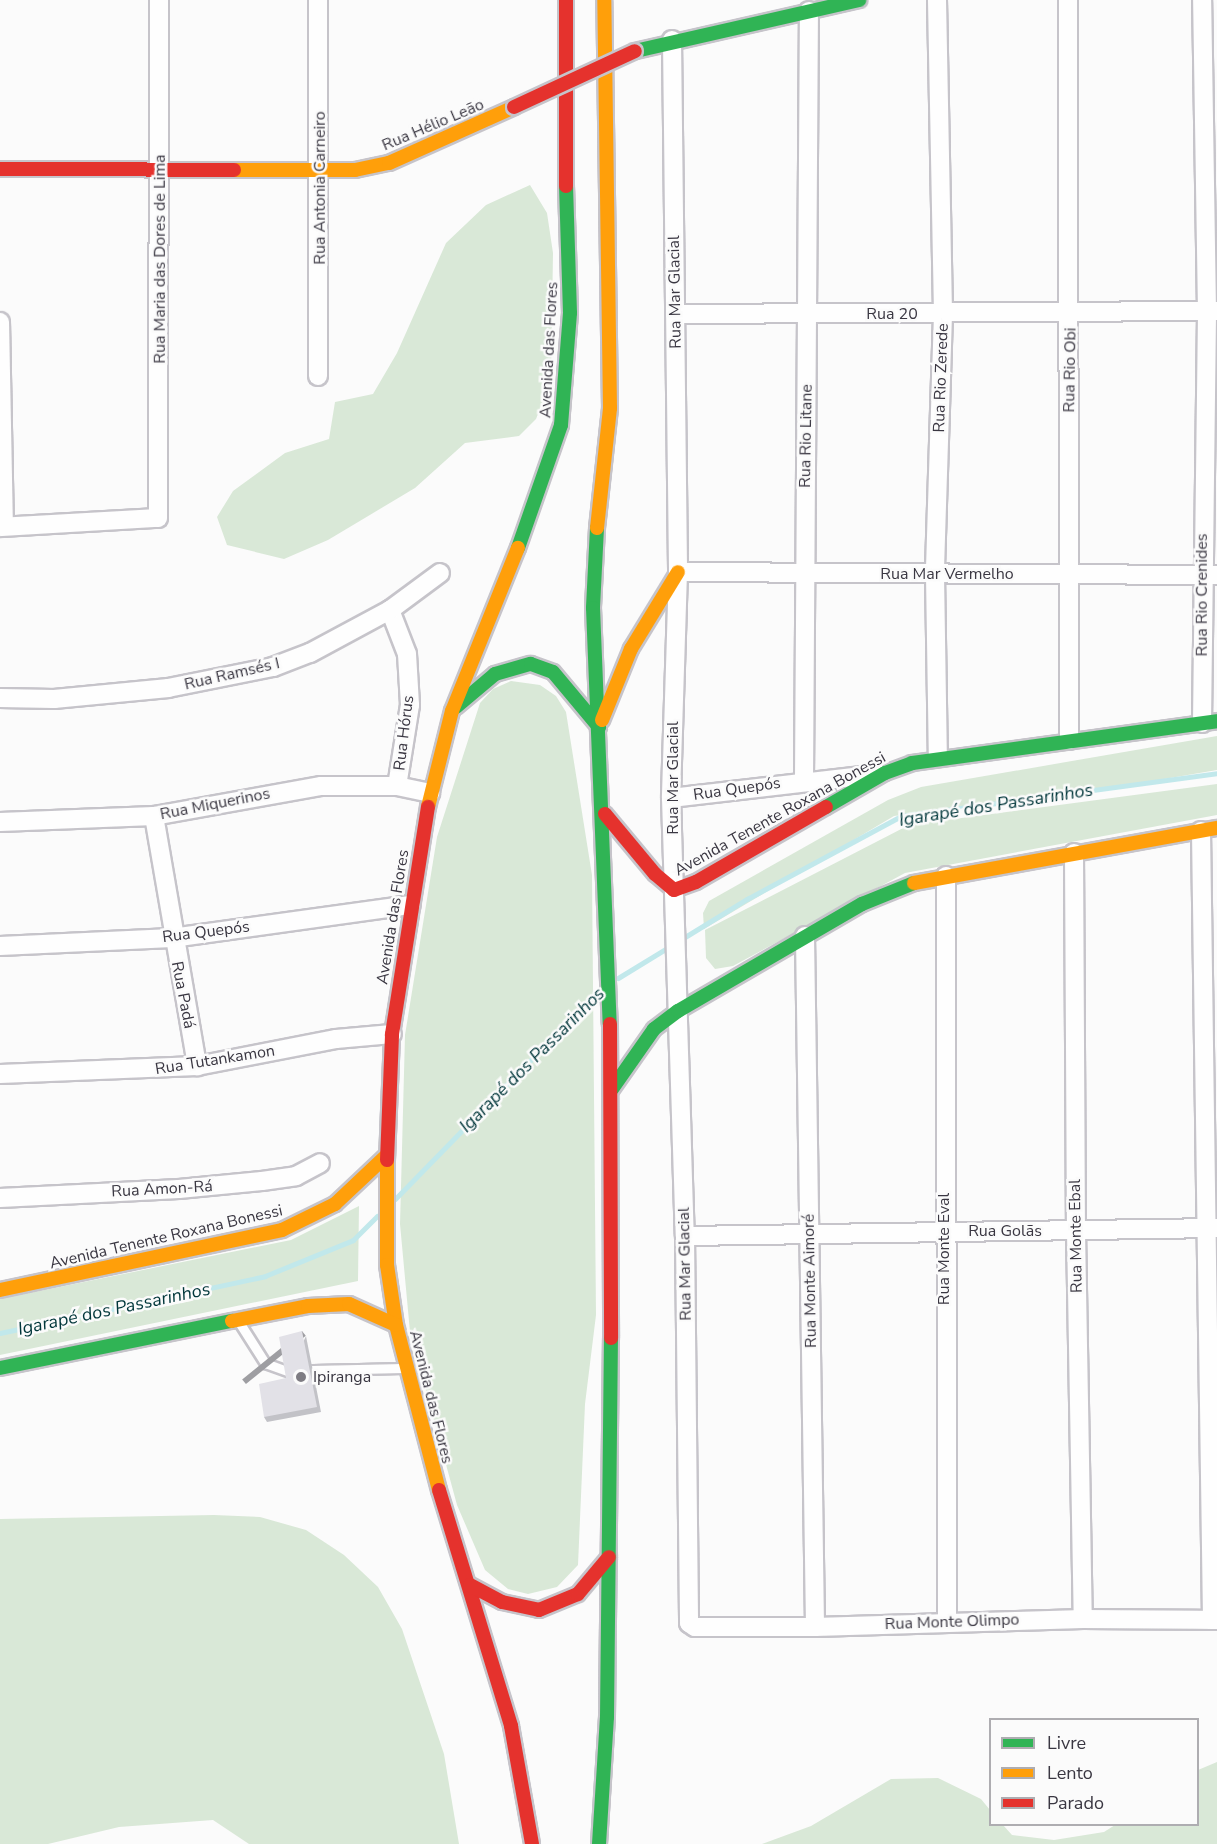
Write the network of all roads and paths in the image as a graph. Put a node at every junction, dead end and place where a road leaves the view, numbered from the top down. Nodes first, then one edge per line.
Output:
1 (159, 0) edge
2 (318, 0) edge
3 (566, 0) edge
4 (604, 0) edge
5 (782, 0) edge
6 (859, 0) edge
7 (937, 0) edge
8 (1068, 0) edge
9 (1203, 0) edge
10 (809, 11) junction
11 (783, 16) junction
12 (672, 40) junction
13 (0, 169) edge
14 (160, 169) junction
15 (321, 171) junction
16 (1212, 311) edge
17 (1071, 312) junction
18 (675, 314) junction
19 (807, 314) junction
20 (943, 314) junction
21 (0, 322) edge
22 (318, 376) dead end
23 (2, 526) edge
24 (678, 572) junction
25 (440, 573) dead end
26 (805, 573) junction
27 (1066, 573) junction
28 (935, 575) junction
29 (1209, 575) edge
30 (390, 610) junction
31 (0, 698) edge
32 (452, 711) junction
33 (1210, 722) edge
34 (599, 727) junction
35 (1069, 741) junction
36 (938, 756) junction
37 (885, 773) junction
38 (804, 779) junction
39 (397, 786) junction
40 (430, 793) junction
41 (671, 798) junction
42 (605, 814) junction
43 (154, 816) junction
44 (0, 822) edge
45 (1209, 829) edge
46 (1074, 853) junction
47 (946, 876) junction
48 (674, 890) junction
49 (411, 905) junction
50 (805, 936) junction
51 (172, 938) junction
52 (0, 946) edge
53 (678, 1011) junction
54 (392, 1034) junction
55 (197, 1066) junction
56 (1, 1070) edge
57 (612, 1089) junction
58 (387, 1155) junction
59 (320, 1163) dead end
60 (0, 1198) edge
61 (1213, 1228) edge
62 (944, 1231) junction
63 (1076, 1231) junction
64 (809, 1234) junction
65 (685, 1236) junction
66 (0, 1290) edge
67 (238, 1320) junction
68 (396, 1325) junction
69 (0, 1368) edge
70 (407, 1368) junction
71 (313, 1370) dead end
72 (287, 1371) edge
73 (609, 1557) junction
74 (470, 1584) junction
75 (1083, 1619) junction
76 (1215, 1620) edge
77 (947, 1622) junction
78 (688, 1623) joint
79 (815, 1627) junction
80 (532, 1844) edge
81 (598, 1844) edge

1 - 14 street, Rua Maria das Dores de Lima
2 - 15 street, Rua Antonia Carneiro
3 - 32 main road, Avenida das Flores
4 - 34 main road
5 - 11 main road
6 - 10 main road, Rua Hélio Leão
7 - 20 street, Rua Rio Zerede
8 - 17 street, Rua Rio Obi
9 - 16 street, Rua Rio Crenides
10 - 11 main road, Rua Hélio Leão
10 - 19 street, Rua Rio Litane
11 - 12 main road, Rua Hélio Leão
12 - 15 main road, Rua Hélio Leão, bridge
12 - 18 street, Rua Mar Glacial
13 - 14 main road, Rua Hélio Leão
14 - 15 main road, Rua Hélio Leão
14 - 23 street, Rua Maria das Dores de Lima
15 - 22 street, Rua Antonia Carneiro
16 - 17 street, Rua 20
16 - 29 street, Rua Rio Crenides
17 - 20 street, Rua 20
17 - 27 street, Rua Rio Obi
18 - 19 street, Rua 20
18 - 24 street, Rua Mar Glacial
19 - 20 street, Rua 20
19 - 26 street, Rua Rio Litane
20 - 28 street, Rua Rio Zerede
21 - 23 street
24 - 26 street, Rua Mar Vermelho
24 - 34 main road
24 - 41 street, Rua Mar Glacial
25 - 30 street, Rua Ramsés I
26 - 28 street, Rua Mar Vermelho
26 - 38 street, Rua Rio Litane
27 - 28 street, Rua Mar Vermelho
27 - 29 street, Rua Mar Vermelho
27 - 35 street, Rua Rio Obi
28 - 36 street, Rua Rio Zerede
29 - 33 street, Rua Rio Crenides
30 - 31 street, Rua Ramsés I
30 - 39 street, Rua Hórus
32 - 34 main road
32 - 40 main road, Avenida das Flores
33 - 35 main road, Avenida Tenente Roxana Bonessi
34 - 42 main road
35 - 36 main road, Avenida Tenente Roxana Bonessi
36 - 37 main road, Avenida Tenente Roxana Bonessi
37 - 38 street
37 - 48 main road, Avenida Tenente Roxana Bonessi
38 - 41 street, Rua Quepós
39 - 40 street, Rua Miquerinos
39 - 43 street, Rua Miquerinos
40 - 49 main road, Avenida das Flores
41 - 48 street, Rua Mar Glacial
42 - 48 main road, Avenida Tenente Roxana Bonessi
42 - 57 main road
43 - 44 street, Rua Miquerinos
43 - 51 street, Rua Padá
45 - 46 main road
45 - 61 street
46 - 47 main road
46 - 63 street, Rua Monte Ebal
47 - 50 main road
47 - 62 street, Rua Monte Eval
48 - 53 street, Rua Mar Glacial
49 - 51 street, Rua Quepós
49 - 54 main road, Avenida das Flores
50 - 53 main road
50 - 64 street, Rua Monte Aimoré
51 - 52 street, Rua Quepós
51 - 55 street, Rua Padá
53 - 57 main road
53 - 65 street, Rua Mar Glacial
54 - 55 street, Rua Tutankamon
54 - 58 main road, Avenida das Flores
55 - 56 street, Rua Tutankamon
57 - 73 main road
58 - 66 main road, Avenida Tenente Roxana Bonessi
58 - 68 main road, Avenida das Flores
59 - 60 street, Rua Amon-Rá
61 - 63 street, Rua Golãs
61 - 76 street
62 - 63 street, Rua Golãs
62 - 64 street, Rua Golãs
62 - 77 street, Rua Monte Eval
63 - 75 street, Rua Monte Ebal
64 - 65 street, Rua Golãs
64 - 79 street, Rua Monte Aimoré
65 - 78 street, Rua Mar Glacial
67 - 68 main road
67 - 69 main road
67 - 72 lane
68 - 70 main road, Avenida das Flores
70 - 71 lane
70 - 74 main road, Avenida das Flores
73 - 74 main road
73 - 81 main road
74 - 80 main road, Avenida das Flores
75 - 76 street, Rua Monte Olimpo
75 - 77 street, Rua Monte Olimpo
77 - 79 street, Rua Monte Olimpo
78 - 79 street, Rua Monte Olimpo

